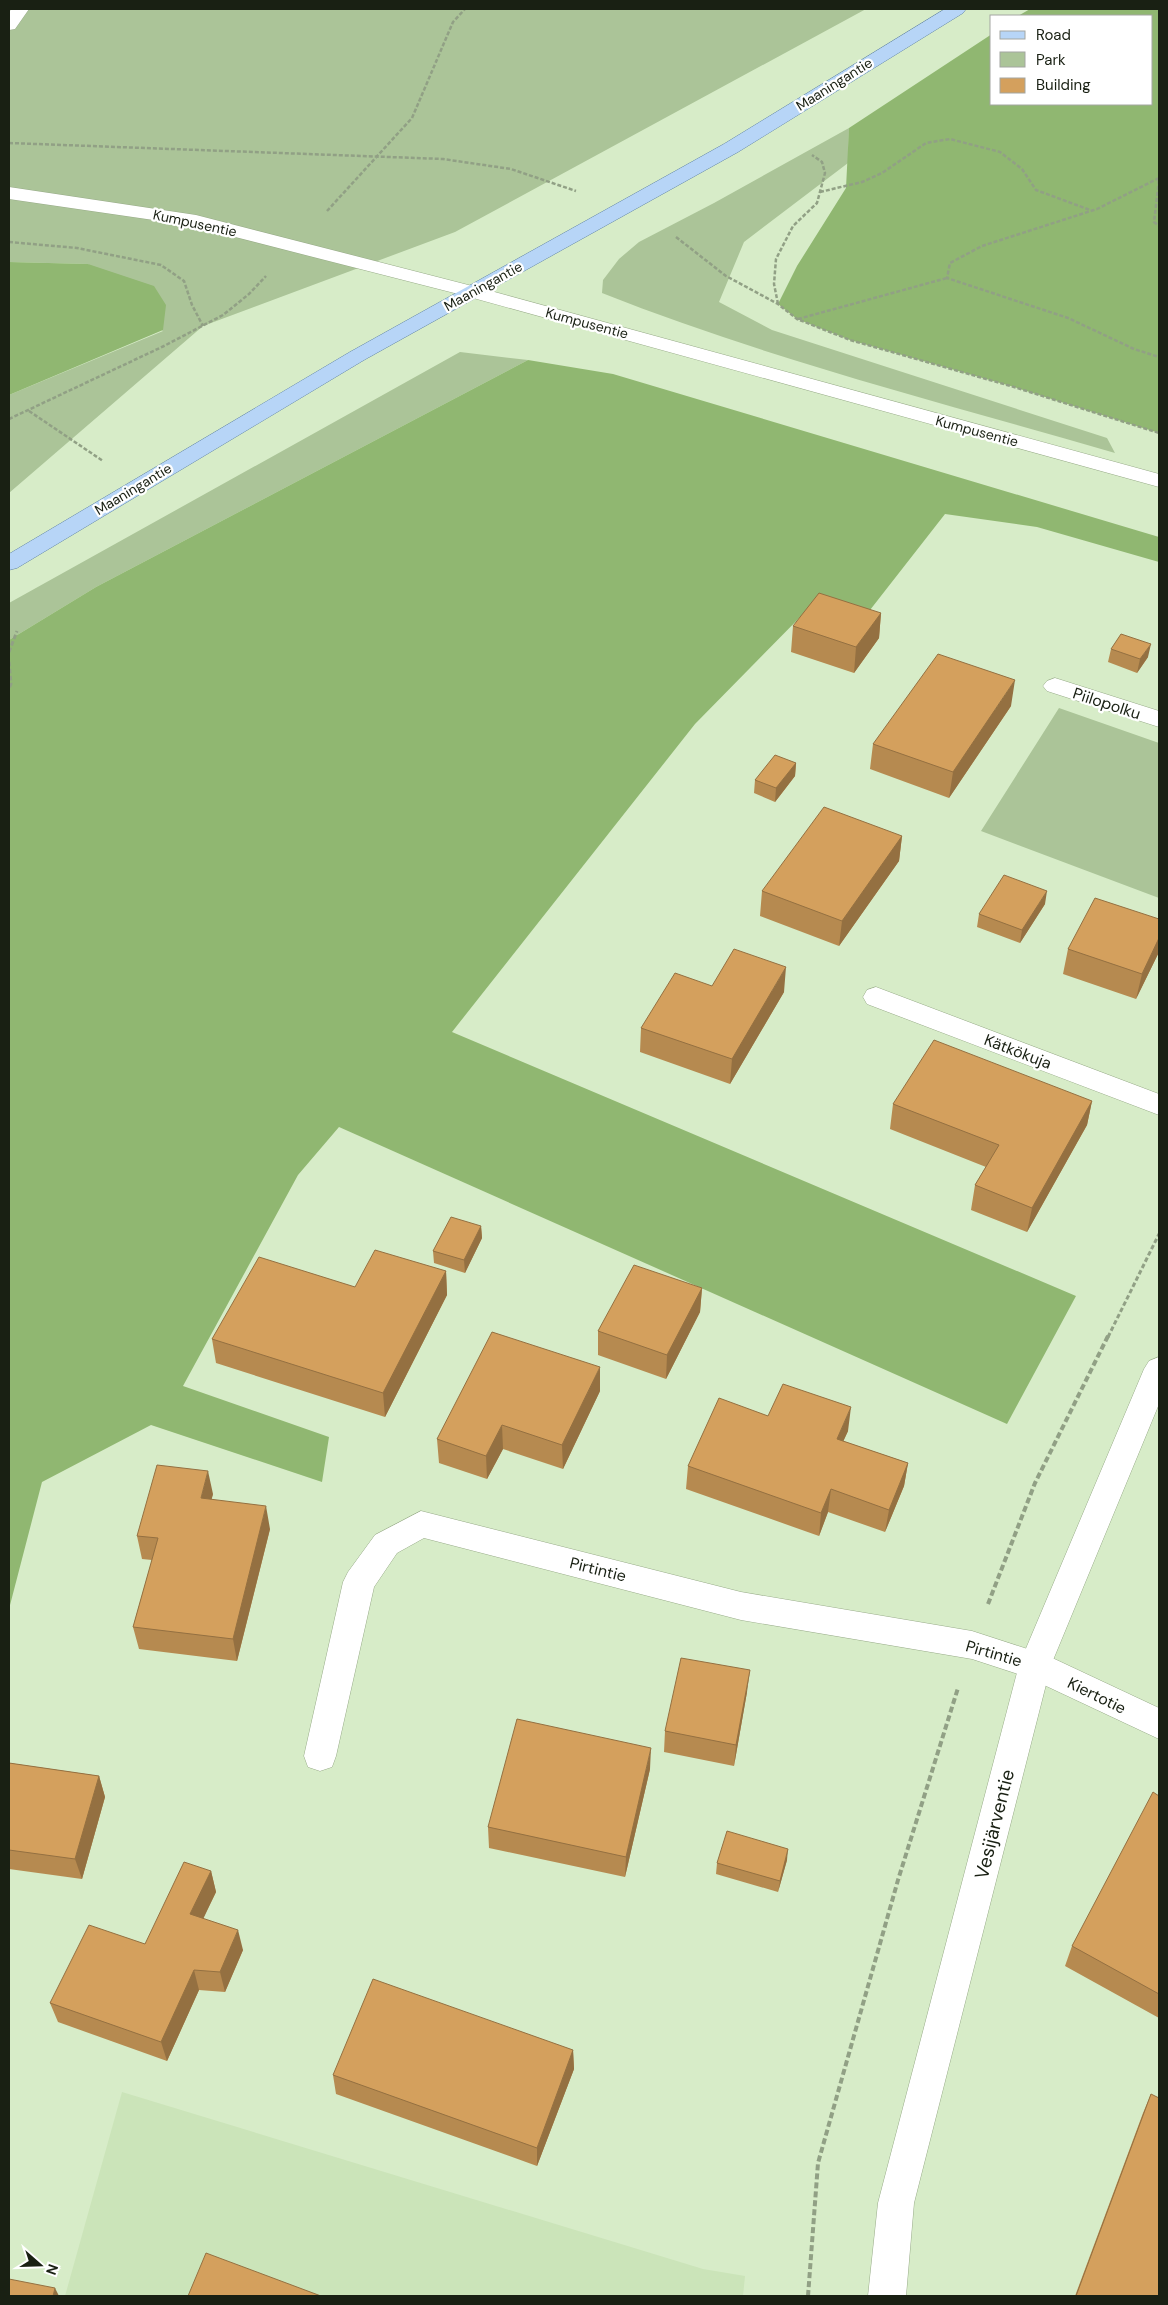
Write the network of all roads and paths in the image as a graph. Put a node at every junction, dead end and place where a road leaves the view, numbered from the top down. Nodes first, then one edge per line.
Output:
1 (20, 9) edge
2 (465, 9) edge
3 (957, 9) edge
4 (9, 25) edge
5 (9, 142) edge
6 (812, 155) dead end
7 (378, 158) junction
8 (1159, 179) edge
9 (583, 192) dead end
10 (820, 192) junction
11 (9, 193) edge
12 (1091, 210) junction
13 (327, 211) dead end
14 (1159, 226) edge
15 (676, 237) dead end
16 (9, 242) edge
17 (267, 275) dead end
18 (947, 278) junction
19 (473, 292) junction
20 (778, 304) junction
21 (797, 319) junction
22 (203, 326) junction
23 (1159, 357) edge
24 (30, 411) junction
25 (9, 419) edge
26 (1159, 433) edge
27 (109, 465) dead end
28 (1159, 481) edge
29 (9, 563) edge
30 (17, 631) dead end
31 (9, 652) edge
32 (9, 662) edge
33 (1055, 686) dead end
34 (9, 688) edge
35 (1159, 719) edge
36 (876, 997) dead end
37 (1159, 1105) edge
38 (1159, 1234) edge
39 (1159, 1369) edge
40 (972, 1645) junction
41 (1035, 1665) junction
42 (1159, 1724) edge
43 (320, 1756) dead end
44 (808, 2296) edge
45 (887, 2296) edge

1 - 4 street
2 - 7 path
3 - 19 main road, Maaningantie
5 - 7 path
6 - 10 path
7 - 9 path
7 - 13 path
8 - 12 path
8 - 14 path
10 - 12 path
10 - 20 path
11 - 19 street, Kumpusentie
12 - 18 path
15 - 20 path
16 - 22 path
17 - 22 path
18 - 21 path
18 - 23 path
19 - 28 street, Kumpusentie
19 - 29 main road, Maaningantie
20 - 21 path
21 - 26 path
22 - 24 path
24 - 25 path
24 - 27 path
30 - 31 path
32 - 34 path
33 - 35 street, Piilopolku
36 - 37 street, Kätkökuja
38 - 40 path
39 - 41 street, Vesijärventie
40 - 41 street, Pirtintie
40 - 43 street, Pirtintie
40 - 44 path
41 - 42 street, Kiertotie
41 - 45 street, Vesijärventie

